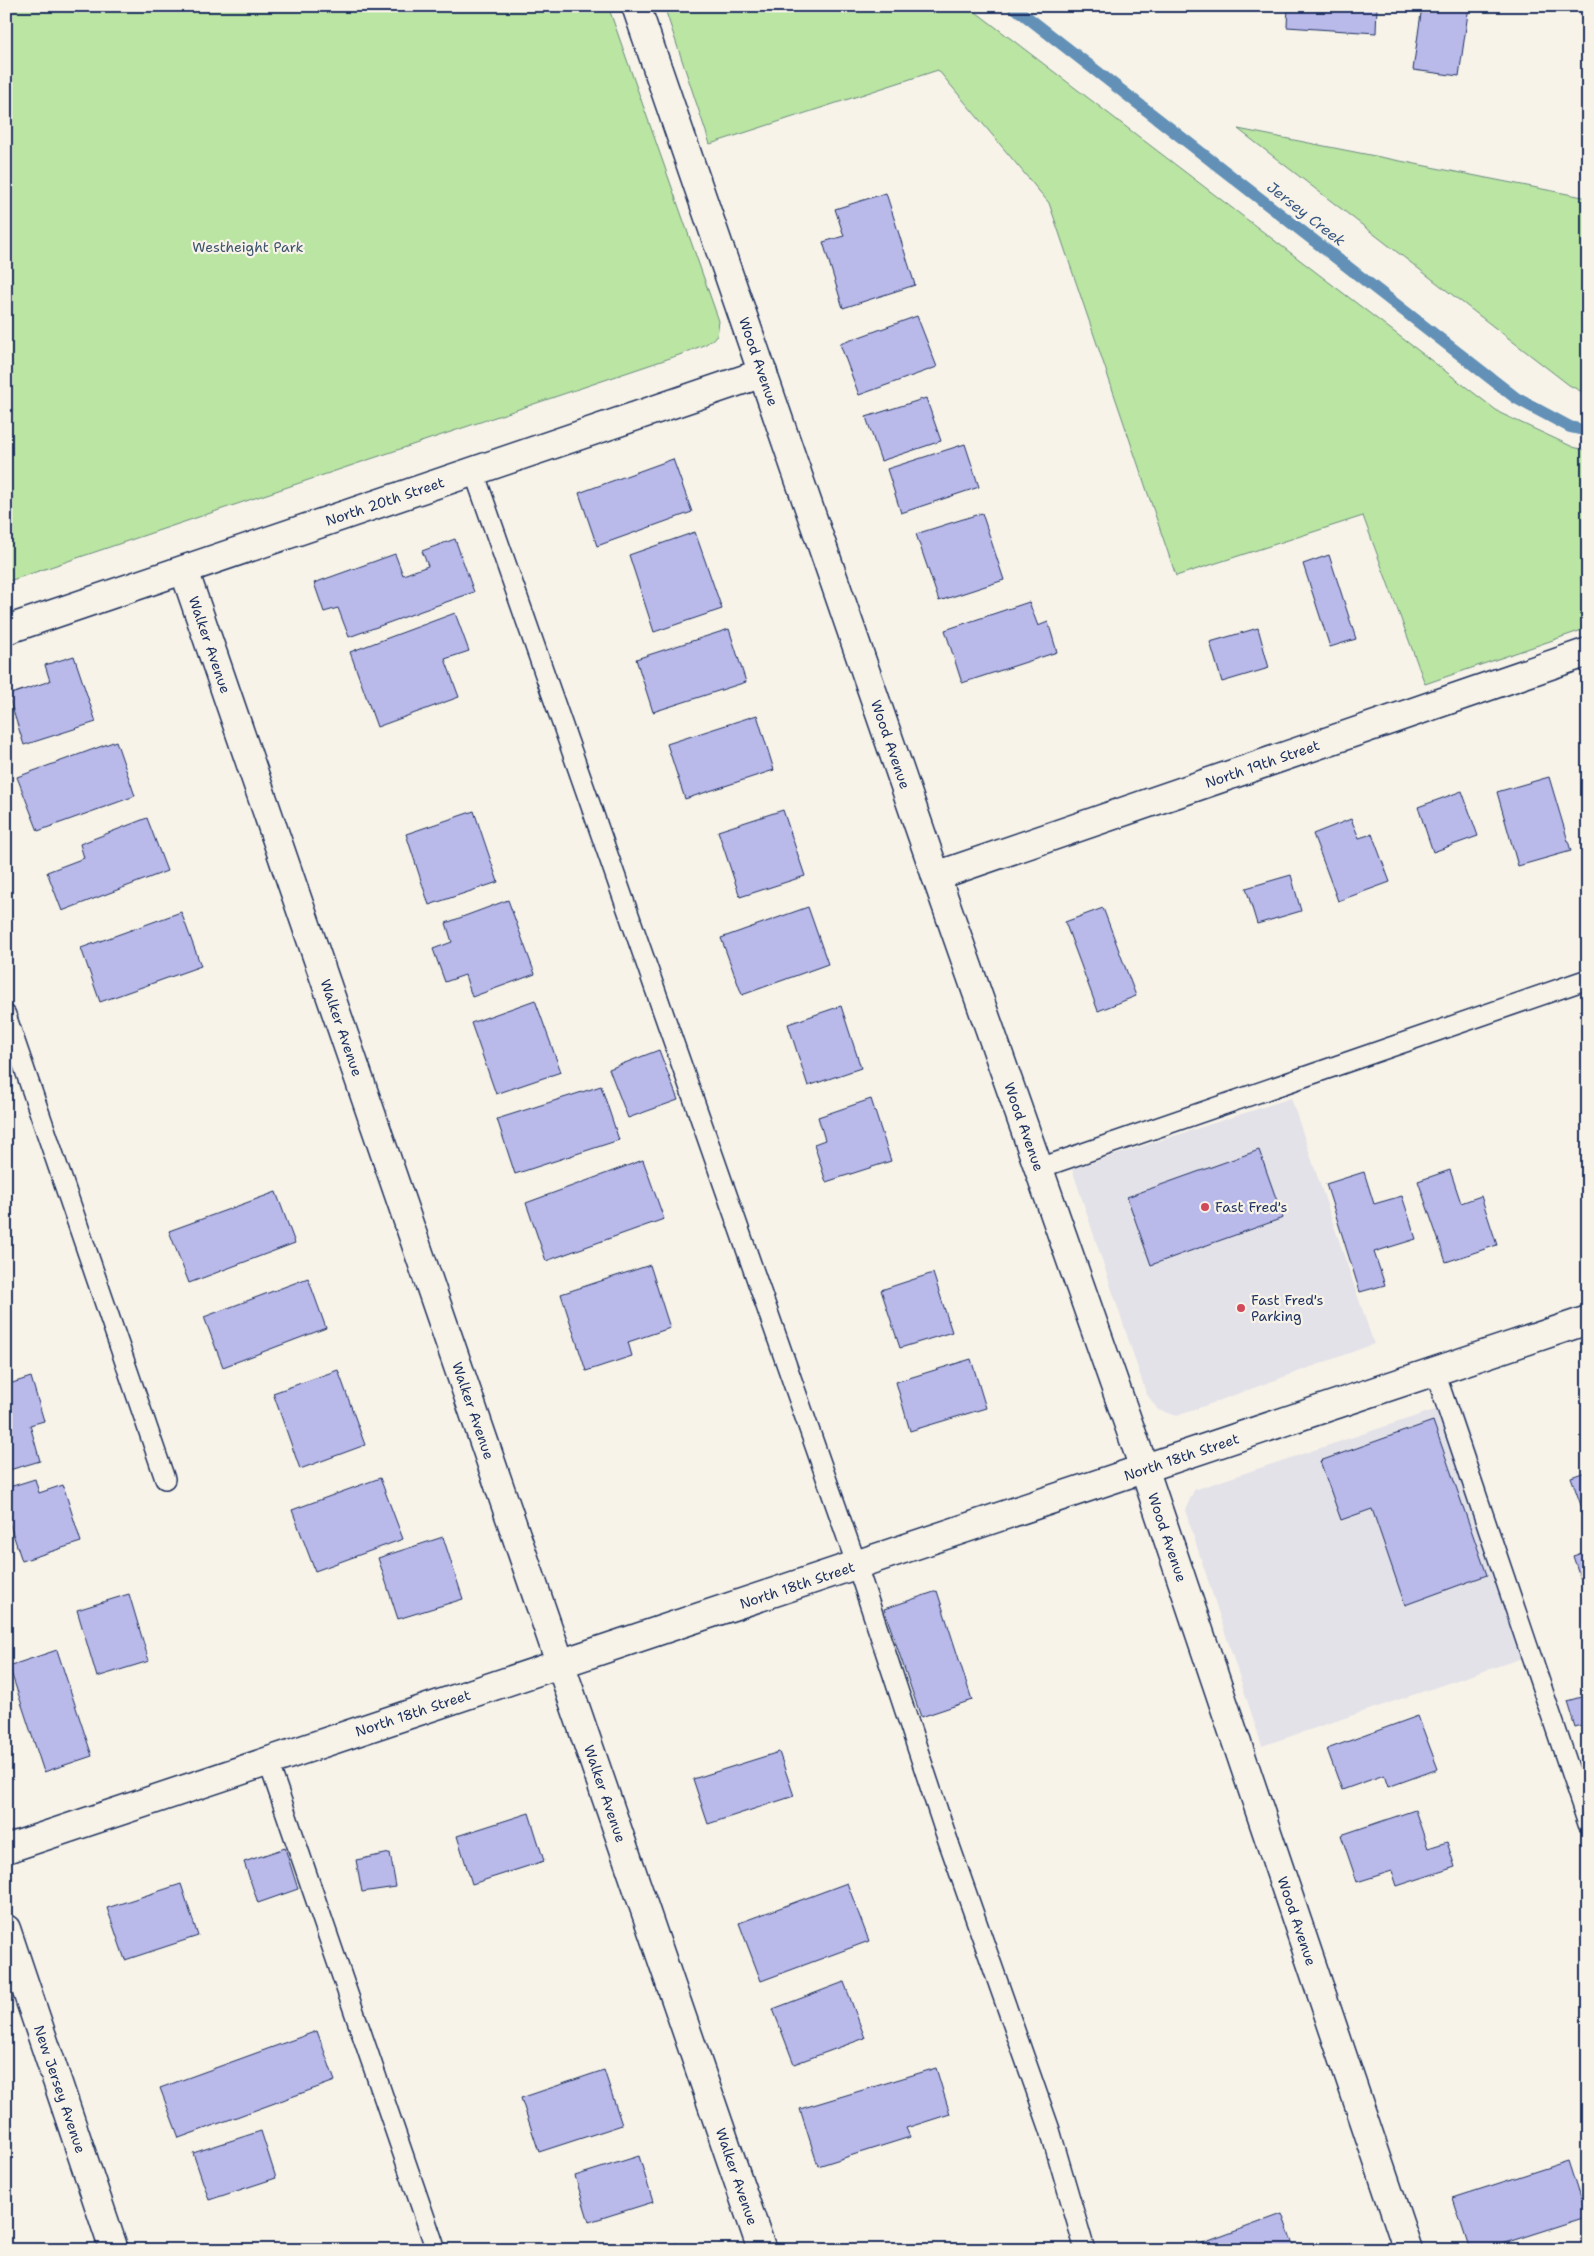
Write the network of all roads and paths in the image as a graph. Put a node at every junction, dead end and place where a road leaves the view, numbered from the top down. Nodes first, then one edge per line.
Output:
1 (636, 6) edge
2 (763, 373) junction
3 (474, 472) junction
4 (184, 570) junction
5 (6, 630) edge
6 (1588, 652) edge
7 (936, 876) junction
8 (1588, 979) edge
9 (6, 1015) edge
10 (1040, 1168) junction
11 (1588, 1320) edge
12 (1435, 1372) junction
13 (1145, 1470) junction
14 (165, 1479) dead end
15 (857, 1566) junction
16 (559, 1664) junction
17 (268, 1761) junction
18 (1588, 1824) edge
19 (6, 1849) edge
20 (6, 1929) edge
21 (114, 2250) edge
22 (436, 2250) edge
23 (762, 2250) edge
24 (1085, 2250) edge
25 (1408, 2250) edge

1 - 2 street, Wood Avenue
2 - 3 street, North 20th Street
2 - 7 street, Wood Avenue
3 - 4 street, North 20th Street
3 - 15 lane
4 - 5 street, North 20th Street
4 - 16 street, Walker Avenue
6 - 7 street, North 19th Street
7 - 10 street, Wood Avenue
8 - 10 lane
9 - 14 lane
10 - 13 street, Wood Avenue
11 - 12 street, North 18th Street
12 - 13 street, North 18th Street
12 - 18 lane
13 - 15 street, North 18th Street
13 - 25 street, Wood Avenue
15 - 16 street, North 18th Street
15 - 24 lane
16 - 17 street, North 18th Street
16 - 23 street, Walker Avenue
17 - 19 street, North 18th Street
17 - 22 lane
20 - 21 street, New Jersey Avenue

